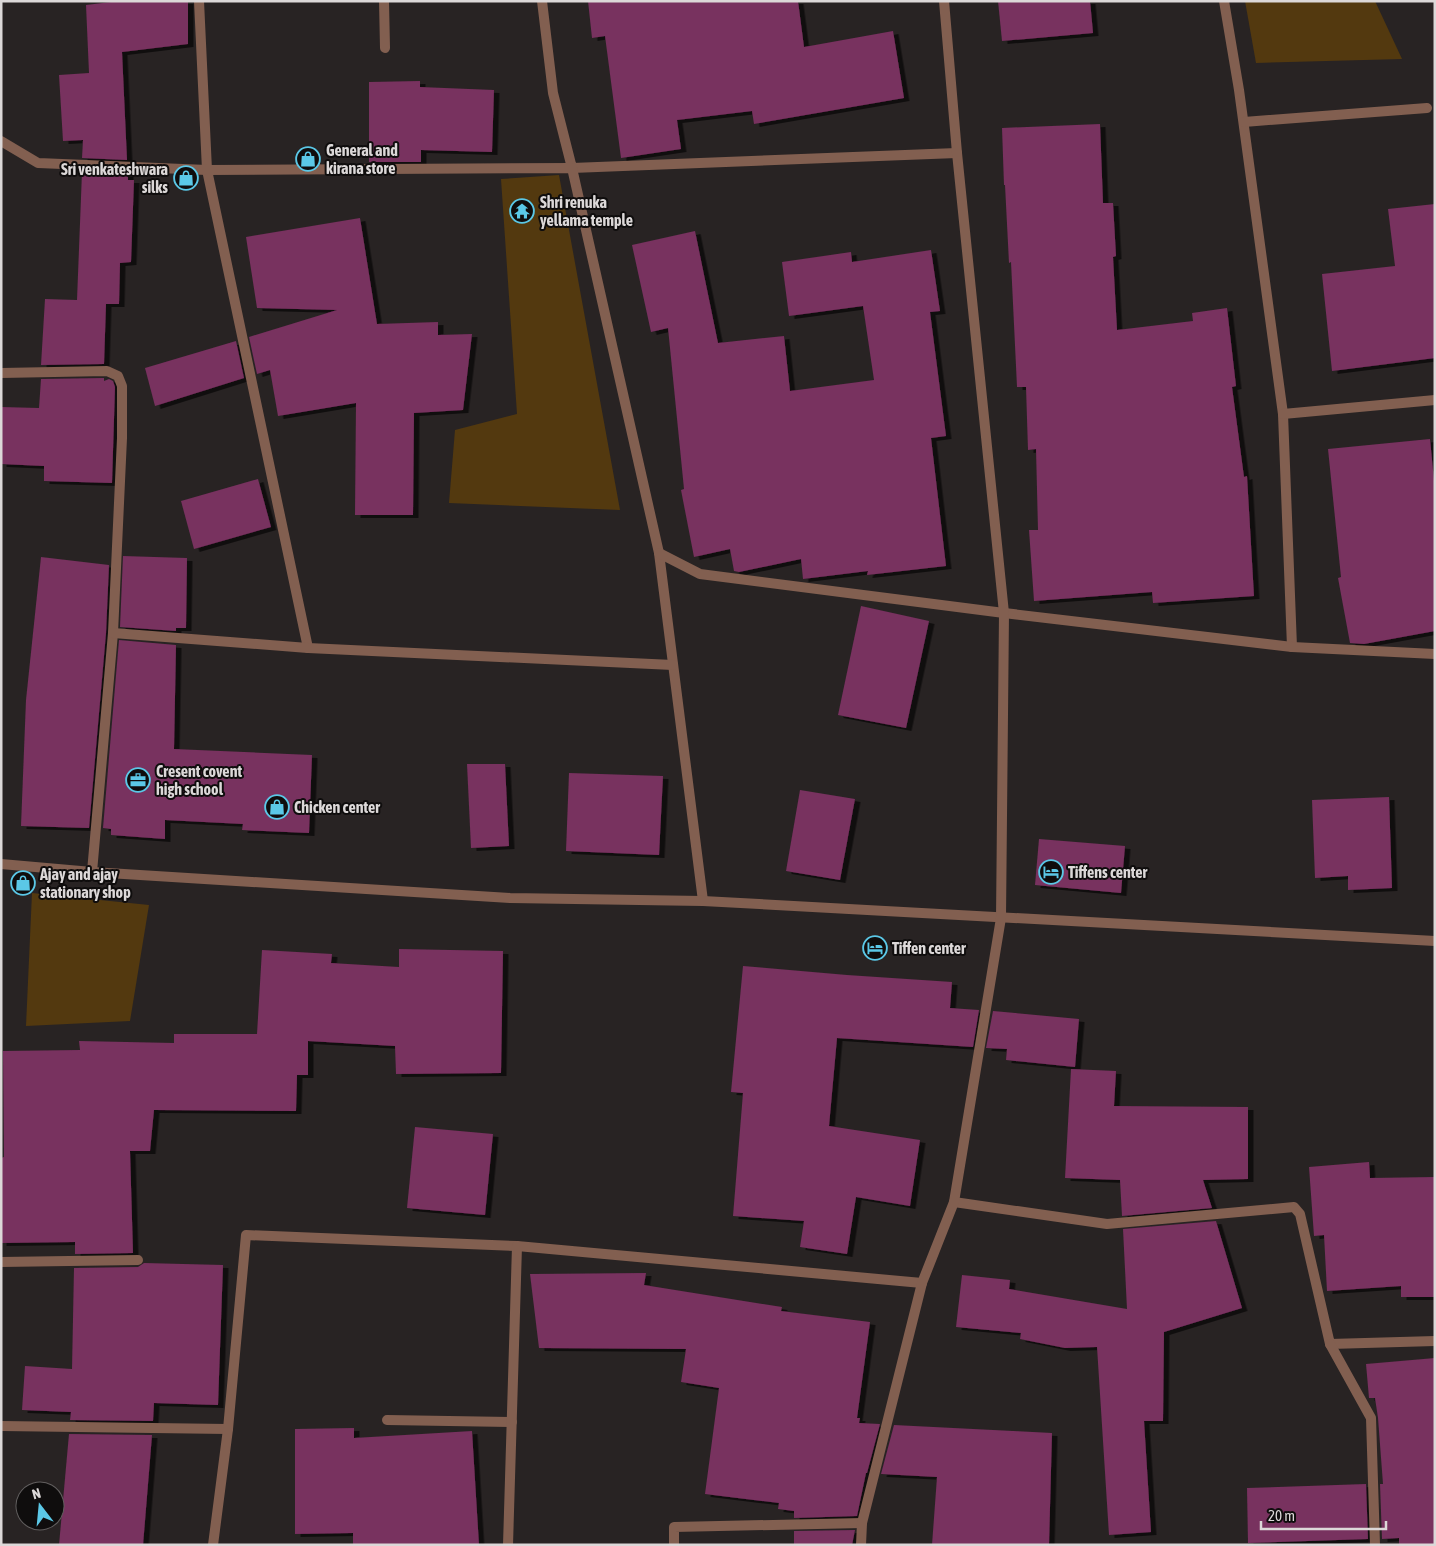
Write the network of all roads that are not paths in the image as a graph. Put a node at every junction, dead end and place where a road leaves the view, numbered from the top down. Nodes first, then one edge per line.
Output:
1 (200, 1) edge
2 (384, 1) edge
3 (542, 1) edge
4 (944, 1) edge
5 (1224, 1) edge
6 (385, 48) dead end
7 (1427, 108) dead end
8 (1244, 122) junction
9 (1, 141) edge
10 (957, 154) junction
11 (572, 168) junction
12 (207, 170) junction
13 (1, 373) edge
14 (1435, 400) edge
15 (1283, 414) junction
16 (659, 553) junction
17 (1004, 613) junction
18 (114, 634) junction
19 (1292, 647) junction
20 (308, 648) junction
21 (1435, 654) edge
22 (673, 665) junction
23 (1, 864) edge
24 (92, 872) junction
25 (703, 901) junction
26 (1001, 918) junction
27 (1435, 941) edge
28 (954, 1202) junction
29 (517, 1246) junction
30 (138, 1260) dead end
31 (1, 1262) edge
32 (922, 1283) junction
33 (1435, 1341) edge
34 (1330, 1344) junction
35 (387, 1420) dead end
36 (512, 1422) junction
37 (1, 1426) edge
38 (228, 1429) junction
39 (862, 1522) junction
40 (213, 1545) edge
41 (508, 1545) edge
42 (674, 1545) edge
43 (861, 1545) edge
44 (1375, 1545) edge

1 - 12 street
2 - 6 street
3 - 11 street
4 - 10 street
5 - 8 street
7 - 8 street
8 - 15 street
9 - 12 street
10 - 11 street
10 - 17 street
11 - 12 street
11 - 16 street
12 - 20 street
13 - 18 street
14 - 15 street
15 - 19 street
16 - 17 street
16 - 22 street
17 - 19 street
17 - 26 street
18 - 20 street
18 - 24 street
19 - 21 street
20 - 22 street
22 - 25 street
23 - 24 street
24 - 25 street
25 - 26 street
26 - 27 street
26 - 28 street
28 - 32 street
28 - 34 street
29 - 32 street
29 - 36 street
29 - 38 street
30 - 31 street
32 - 39 street
33 - 34 street
34 - 44 street
35 - 36 street
36 - 41 street
37 - 38 street
38 - 40 street
39 - 42 street
39 - 43 street

